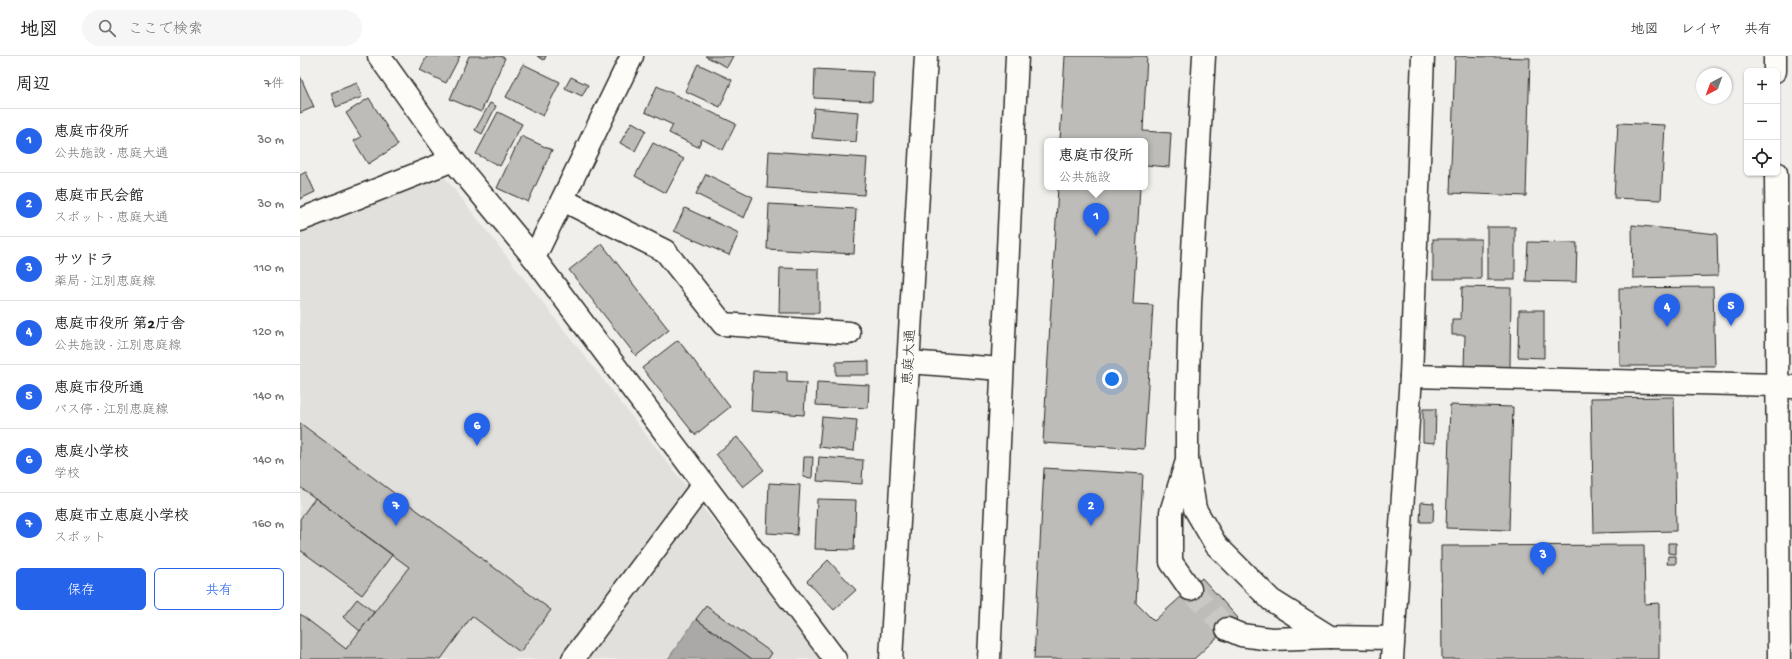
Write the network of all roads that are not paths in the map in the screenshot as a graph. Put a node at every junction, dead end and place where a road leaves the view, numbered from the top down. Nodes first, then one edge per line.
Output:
1 (379, 56) edge
2 (632, 56) edge
3 (926, 56) edge
4 (1016, 56) edge
5 (1204, 56) edge
6 (1424, 56) edge
7 (1775, 56) edge
8 (1775, 68) edge
9 (453, 160) junction
10 (1776, 176) edge
11 (563, 200) junction
12 (300, 220) edge
13 (534, 258) junction
14 (850, 333) dead end
15 (908, 362) junction
16 (1002, 368) junction
17 (1411, 376) junction
18 (1785, 386) edge
19 (1187, 459) junction
20 (703, 485) junction
21 (1190, 589) tunnel mouth
22 (1227, 628) tunnel mouth
23 (1330, 637) junction
24 (1392, 649) edge
25 (573, 659) edge
26 (835, 659) edge
27 (891, 659) edge
28 (989, 659) edge
29 (1779, 659) edge

1 - 9 street
2 - 11 street
3 - 15 street, 恵庭大通
4 - 16 street
5 - 19 street
6 - 17 street
7 - 8 street
9 - 12 street
9 - 13 street
10 - 18 street
11 - 13 street
11 - 14 street
13 - 20 street
15 - 16 street
15 - 27 street, 恵庭大通
16 - 28 street
17 - 18 street
17 - 24 street
18 - 29 street
19 - 21 street
19 - 23 street
20 - 25 street
20 - 26 street
22 - 23 street
23 - 24 street

